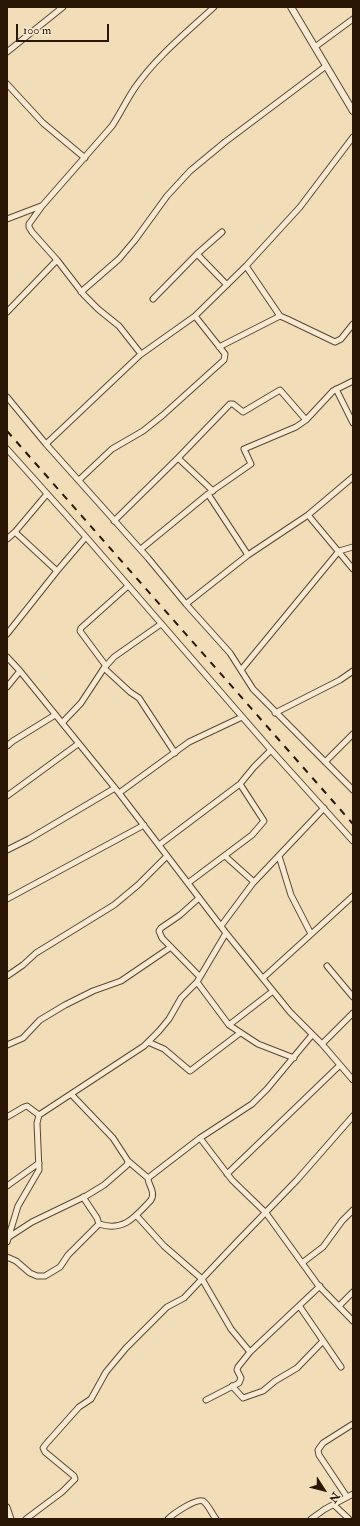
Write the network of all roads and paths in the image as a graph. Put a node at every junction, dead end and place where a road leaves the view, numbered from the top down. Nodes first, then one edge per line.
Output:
1 (63, 7) edge
2 (214, 7) edge
3 (291, 7) edge
4 (353, 19) edge
5 (315, 47) junction
6 (7, 52) edge
7 (326, 66) junction
8 (7, 84) edge
9 (353, 111) edge
10 (353, 138) edge
11 (84, 158) junction
12 (42, 206) junction
13 (7, 219) edge
14 (222, 232) dead end
15 (197, 254) junction
16 (57, 260) junction
17 (246, 266) junction
18 (226, 285) junction
19 (81, 292) junction
20 (153, 299) dead end
21 (7, 312) edge
22 (195, 316) junction
23 (280, 316) junction
24 (353, 324) edge
25 (220, 347) junction
26 (141, 354) junction
27 (353, 381) edge
28 (336, 389) junction
29 (7, 397) edge
30 (306, 420) junction
31 (353, 423) edge
32 (46, 444) junction
33 (7, 449) edge
34 (178, 458) junction
35 (353, 477) edge
36 (79, 480) junction
37 (213, 491) junction
38 (47, 494) junction
39 (208, 494) junction
40 (308, 515) junction
41 (114, 521) junction
42 (15, 532) junction
43 (86, 537) junction
44 (7, 539) edge
45 (353, 547) edge
46 (141, 549) junction
47 (339, 551) junction
48 (248, 555) junction
49 (353, 568) edge
50 (57, 570) junction
51 (128, 586) junction
52 (186, 604) junction
53 (161, 624) junction
54 (7, 634) edge
55 (7, 658) edge
56 (105, 667) junction
57 (241, 670) junction
58 (353, 670) edge
59 (20, 671) junction
60 (7, 687) edge
61 (275, 712) junction
62 (55, 715) junction
63 (242, 717) junction
64 (62, 723) junction
65 (353, 734) edge
66 (78, 744) junction
67 (7, 746) edge
68 (271, 750) junction
69 (174, 753) junction
70 (326, 762) junction
71 (240, 784) junction
72 (115, 788) junction
73 (353, 790) edge
74 (118, 793) junction
75 (7, 796) edge
76 (324, 808) junction
77 (144, 825) junction
78 (353, 841) edge
79 (159, 845) junction
80 (7, 850) edge
81 (167, 856) junction
82 (225, 856) junction
83 (279, 856) junction
84 (254, 882) junction
85 (188, 883) junction
86 (353, 896) edge
87 (199, 898) junction
88 (7, 899) edge
89 (221, 926) junction
90 (226, 933) junction
91 (311, 934) junction
92 (171, 948) junction
93 (327, 966) dead end
94 (7, 976) edge
95 (263, 978) junction
96 (198, 980) junction
97 (273, 991) junction
98 (353, 997) edge
99 (353, 1012) edge
100 (229, 1025) junction
101 (240, 1033) junction
102 (312, 1035) junction
103 (148, 1042) junction
104 (322, 1044) junction
105 (7, 1045) edge
106 (294, 1058) junction
107 (340, 1065) junction
108 (353, 1080) edge
109 (71, 1094) junction
110 (39, 1115) junction
111 (353, 1116) edge
112 (7, 1117) edge
113 (200, 1138) junction
114 (128, 1161) junction
115 (39, 1163) junction
116 (227, 1174) junction
117 (148, 1178) junction
118 (7, 1186) edge
119 (83, 1197) junction
120 (353, 1210) edge
121 (266, 1213) junction
122 (136, 1215) junction
123 (99, 1224) junction
124 (8, 1240) edge
125 (7, 1257) edge
126 (302, 1263) junction
127 (202, 1279) junction
128 (320, 1286) junction
129 (353, 1292) edge
130 (338, 1306) junction
131 (300, 1307) junction
132 (353, 1321) edge
133 (323, 1341) junction
134 (250, 1352) junction
135 (341, 1367) dead end
136 (232, 1386) junction
137 (206, 1400) dead end
138 (353, 1424) edge
139 (353, 1494) edge
140 (347, 1497) junction
141 (334, 1505) junction
142 (7, 1507) edge
143 (11, 1519) edge
144 (26, 1519) edge
145 (168, 1519) edge
146 (216, 1519) edge
147 (311, 1519) edge
148 (349, 1519) edge

1 - 6 street
2 - 11 street
3 - 5 street
4 - 5 street
5 - 7 street
7 - 9 street
7 - 19 street
8 - 11 street
10 - 17 street
11 - 12 street
12 - 13 street
12 - 16 street
14 - 15 street
15 - 18 street
15 - 20 street
16 - 19 street
16 - 21 street
17 - 18 street
17 - 23 street
18 - 22 street
19 - 26 street
22 - 25 street
22 - 26 street
23 - 24 street
23 - 25 street
25 - 36 street
26 - 32 street
27 - 28 street
28 - 30 street
28 - 31 street
29 - 32 street
30 - 34 street
30 - 37 street
32 - 36 street
33 - 38 street
34 - 37 street
34 - 41 street
35 - 40 street
36 - 41 street
37 - 39 street
38 - 42 street
38 - 43 street
39 - 46 street
39 - 48 street
40 - 47 street
40 - 48 street
41 - 46 street
42 - 44 street
42 - 50 street
43 - 50 street
43 - 51 street
45 - 47 street
46 - 52 street
47 - 49 street
47 - 57 street
48 - 52 street
50 - 54 street
51 - 53 street
51 - 56 street
52 - 57 street
53 - 56 street
53 - 63 street
55 - 59 street
56 - 64 street
56 - 69 street
57 - 61 street
58 - 61 street
59 - 60 street
59 - 62 street
61 - 70 street
62 - 64 street
62 - 67 street
63 - 68 street
63 - 69 street
64 - 66 street
65 - 70 street
66 - 72 street
66 - 75 street
68 - 71 street
68 - 76 street
69 - 74 street
70 - 73 street
71 - 79 street
71 - 82 street
72 - 74 street
72 - 80 street
74 - 77 street
76 - 78 street
76 - 83 street
77 - 79 street
77 - 88 street
79 - 81 street
81 - 85 street
81 - 94 street
82 - 84 street
82 - 85 street
83 - 84 street
83 - 91 street
84 - 89 street
85 - 87 street
86 - 91 street
87 - 89 street
87 - 92 street
89 - 90 street
90 - 95 street
90 - 96 street
91 - 95 street
92 - 96 street
92 - 105 street
93 - 98 street
95 - 97 street
96 - 100 street
96 - 103 street
97 - 100 street
97 - 102 street
99 - 104 street
100 - 101 street
101 - 103 street
101 - 106 street
102 - 104 street
102 - 106 street
103 - 109 street
104 - 107 street
106 - 113 street
107 - 108 street
107 - 116 street
109 - 110 street
109 - 114 street
110 - 112 street
110 - 115 street
111 - 121 street
113 - 116 street
113 - 117 street
114 - 117 street
114 - 119 street
115 - 118 street
115 - 124 street
116 - 121 street
117 - 122 street
119 - 123 street
119 - 124 street
120 - 126 street
121 - 126 street
121 - 127 street
122 - 123 street
122 - 127 street
123 - 125 street
126 - 128 street
127 - 134 street
127 - 144 street
128 - 130 street
128 - 131 street
129 - 130 street
130 - 132 street
131 - 133 street
131 - 134 street
133 - 135 street
133 - 136 street
134 - 136 street
136 - 137 street
138 - 140 street
139 - 140 street
140 - 141 street
141 - 147 street
141 - 148 street
142 - 143 street
145 - 146 street

